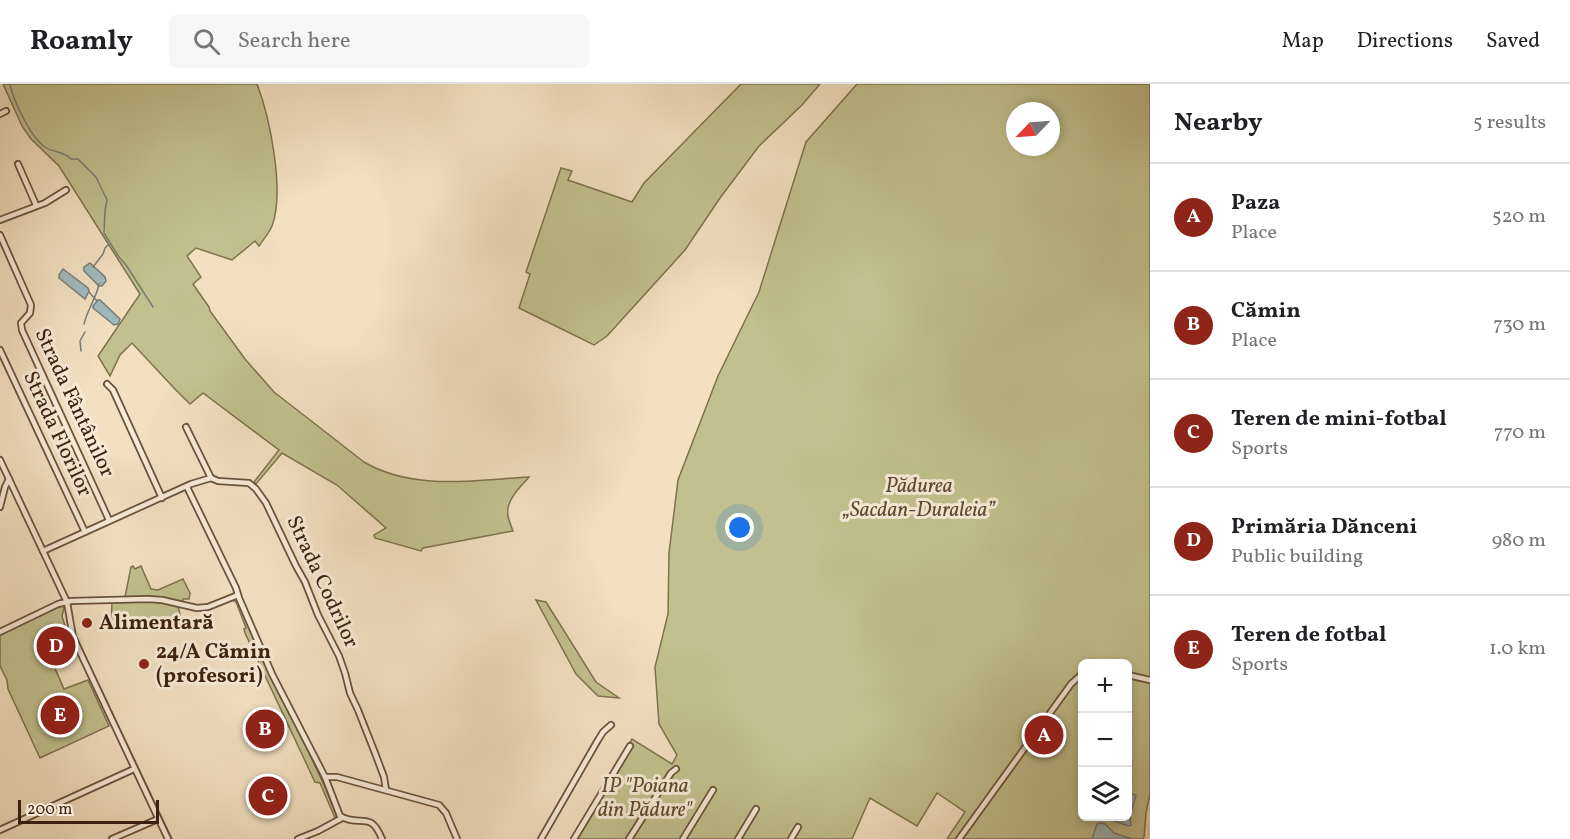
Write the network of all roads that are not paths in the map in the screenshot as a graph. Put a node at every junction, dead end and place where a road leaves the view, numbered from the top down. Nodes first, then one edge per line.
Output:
1 (6, 111) dead end
2 (0, 114) edge
3 (18, 164) dead end
4 (66, 190) dead end
5 (36, 206) junction
6 (0, 220) edge
7 (0, 235) edge
8 (0, 350) edge
9 (107, 384) dead end
10 (186, 427) dead end
11 (0, 460) edge
12 (9, 478) junction
13 (212, 478) junction
14 (187, 487) junction
15 (162, 498) junction
16 (0, 507) edge
17 (109, 520) junction
18 (85, 532) junction
19 (43, 552) junction
20 (238, 596) junction
21 (67, 602) junction
22 (0, 632) edge
23 (1132, 676) edge
24 (1078, 678) edge
25 (1150, 680) edge
26 (611, 725) dead end
27 (630, 746) dead end
28 (134, 769) junction
29 (676, 769) dead end
30 (325, 777) junction
31 (386, 790) junction
32 (713, 790) dead end
33 (756, 809) dead end
34 (342, 818) junction
35 (158, 819) junction
36 (798, 827) dead end
37 (0, 830) edge
38 (313, 833) junction
39 (112, 839) edge
40 (168, 839) edge
41 (298, 839) edge
42 (316, 839) edge
43 (382, 839) edge
44 (457, 839) edge
45 (541, 839) edge
46 (574, 839) edge
47 (629, 839) edge
48 (683, 839) edge
49 (738, 839) edge
50 (791, 839) edge
51 (959, 839) edge

1 - 2 street
3 - 5 street
4 - 5 street
5 - 6 street
7 - 17 street, Strada Fântânilor
8 - 18 street, Strada Florilor
9 - 15 street
10 - 13 street
11 - 12 street
12 - 16 street
12 - 19 street
13 - 14 street
13 - 31 street, Strada Codrilor
14 - 15 street
14 - 20 street
15 - 17 street
17 - 18 street
18 - 19 street
19 - 21 street
20 - 21 street
20 - 30 street
21 - 22 street
21 - 28 street
23 - 25 street
24 - 51 street
26 - 45 street
27 - 46 street
28 - 35 street
28 - 37 street
29 - 47 street
30 - 31 street
30 - 34 street
31 - 44 street
32 - 48 street
33 - 49 street
34 - 38 street
34 - 43 street
35 - 39 street
35 - 40 street
36 - 50 street
38 - 41 street
38 - 42 street

